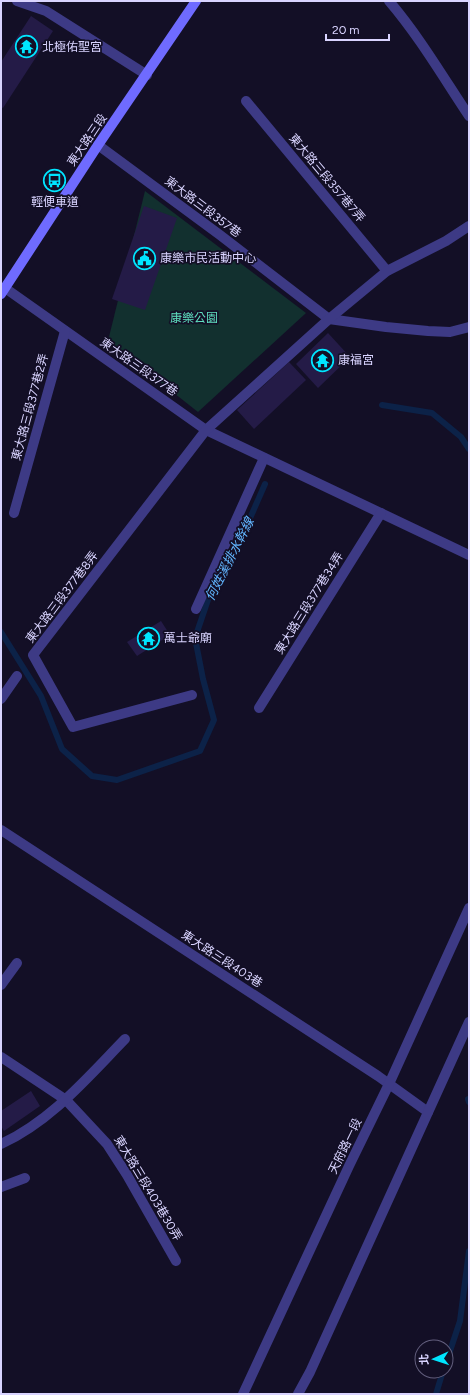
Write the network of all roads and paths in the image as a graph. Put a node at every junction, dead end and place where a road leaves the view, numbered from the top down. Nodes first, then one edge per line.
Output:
1 (17, 1) edge
2 (196, 1) edge
3 (389, 1) edge
4 (39, 4) edge
5 (147, 75) junction
6 (246, 101) dead end
7 (469, 116) edge
8 (98, 145) junction
9 (469, 226) edge
10 (387, 271) junction
11 (3, 291) edge
12 (329, 318) junction
13 (469, 327) edge
14 (64, 331) junction
15 (206, 430) junction
16 (264, 458) junction
17 (14, 513) dead end
18 (381, 513) junction
19 (469, 555) edge
20 (196, 609) dead end
21 (18, 676) dead end
22 (192, 695) dead end
23 (1, 700) edge
24 (259, 708) dead end
25 (1, 830) edge
26 (469, 908) edge
27 (16, 963) dead end
28 (1, 985) edge
29 (469, 1022) edge
30 (125, 1039) dead end
31 (1, 1057) edge
32 (390, 1084) junction
33 (66, 1100) junction
34 (428, 1112) junction
35 (1, 1144) edge
36 (25, 1178) dead end
37 (1, 1187) edge
38 (176, 1261) dead end
39 (244, 1394) edge
40 (298, 1394) edge

1 - 4 street
2 - 5 main road, 東大路三段
3 - 7 street
4 - 5 street
5 - 8 main road, 東大路三段
6 - 10 street, 東大路三段357巷7弄
8 - 11 main road, 東大路三段
8 - 12 street, 東大路三段357巷
9 - 10 street
10 - 12 street
11 - 14 street, 東大路三段377巷
12 - 13 street
12 - 15 street
14 - 15 street, 東大路三段377巷
14 - 17 street, 東大路三段377巷2弄
15 - 16 street, 東大路三段377巷
15 - 22 street, 東大路三段377巷8弄
16 - 18 street, 東大路三段377巷
16 - 20 street
18 - 19 street, 東大路三段377巷
18 - 24 street, 東大路三段377巷34弄
21 - 23 street
25 - 32 street, 東大路三段403巷
26 - 32 street, 天府路一段
27 - 28 street
29 - 34 street
30 - 33 street
31 - 33 street, 東大路三段403巷30弄
32 - 34 street, 東大路三段403巷
32 - 39 street, 天府路一段
33 - 35 street
33 - 38 street, 東大路三段403巷30弄
34 - 40 street
36 - 37 street

